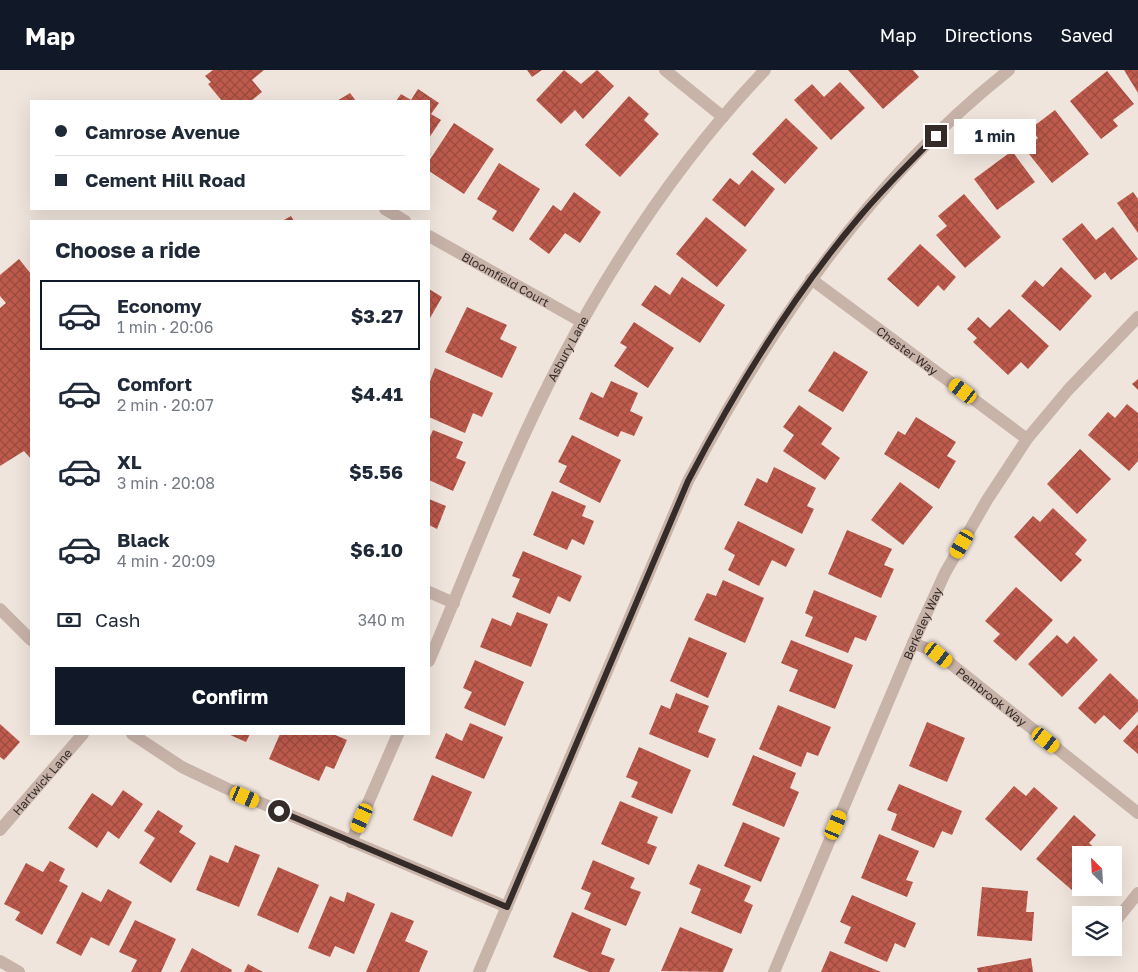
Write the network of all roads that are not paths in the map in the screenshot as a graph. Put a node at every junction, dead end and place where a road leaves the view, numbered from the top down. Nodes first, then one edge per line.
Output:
1 (665, 70) edge
2 (765, 70) edge
3 (1009, 70) edge
4 (723, 117) junction
5 (387, 210) edge
6 (404, 220) edge
7 (430, 237) edge
8 (811, 280) junction
9 (1138, 317) edge
10 (582, 322) junction
11 (1028, 439) junction
12 (430, 592) edge
13 (454, 602) junction
14 (0, 608) edge
15 (30, 639) edge
16 (913, 644) junction
17 (430, 659) edge
18 (82, 735) edge
19 (134, 735) edge
20 (398, 735) edge
21 (1138, 812) edge
22 (0, 830) edge
23 (352, 842) junction
24 (1138, 893) edge
25 (507, 907) junction
26 (1122, 913) edge
27 (0, 961) edge
28 (19, 972) edge
29 (479, 972) edge
30 (774, 972) edge

1 - 4 street
2 - 4 street, Asbury Lane
3 - 8 street
4 - 10 street, Asbury Lane
5 - 6 street
7 - 10 street, Bloomfield Court
8 - 11 street, Chester Way
8 - 25 street
9 - 11 street, Berkeley Way
10 - 13 street, Asbury Lane
11 - 16 street, Berkeley Way
12 - 13 street
13 - 17 street, Asbury Lane
14 - 15 street
16 - 21 street, Pembrook Way
16 - 30 street, Berkeley Way
18 - 22 street, Hartwick Lane
19 - 23 street
20 - 23 street
23 - 25 street
24 - 26 street
25 - 29 street
27 - 28 street

